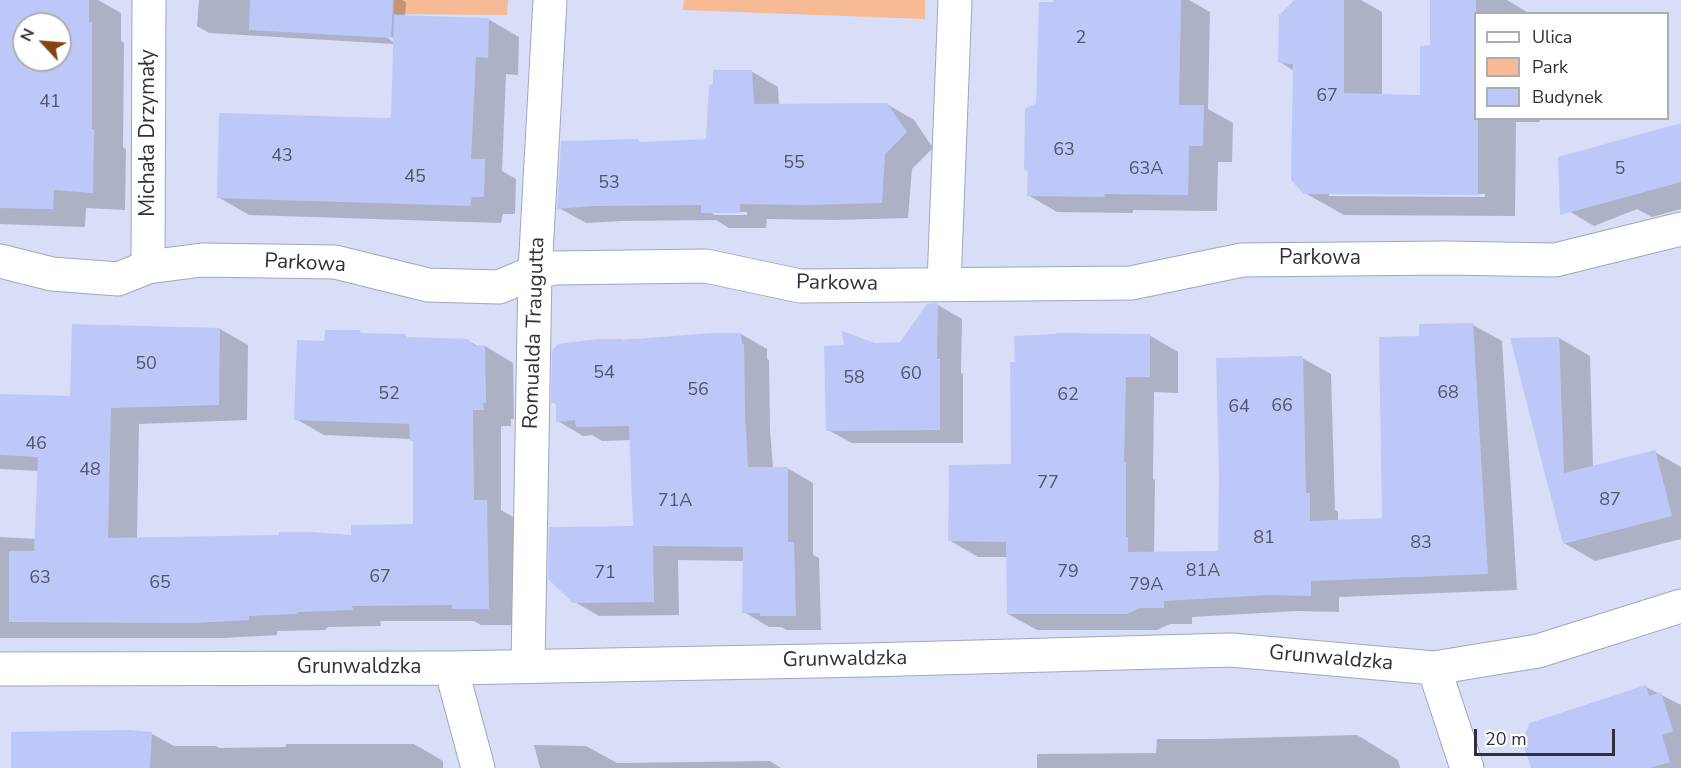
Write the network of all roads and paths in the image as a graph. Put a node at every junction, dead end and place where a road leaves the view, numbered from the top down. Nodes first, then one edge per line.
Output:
1 (149, 0) edge
2 (550, 0) edge
3 (955, 0) edge
4 (1681, 230) edge
5 (0, 261) edge
6 (148, 267) junction
7 (535, 272) junction
8 (944, 284) junction
9 (1681, 606) edge
10 (528, 665) junction
11 (451, 668) junction
12 (1434, 668) junction
13 (0, 669) edge
14 (478, 768) edge
15 (1467, 768) edge

1 - 6 street, Michała Drzymały
2 - 7 street, Romualda Traugutta
3 - 8 street
4 - 8 street, Parkowa
5 - 6 street, Parkowa
6 - 7 street, Parkowa
7 - 8 street, Parkowa
7 - 10 street, Romualda Traugutta
9 - 12 street, Grunwaldzka
10 - 11 street, Grunwaldzka
10 - 12 street, Grunwaldzka
11 - 13 street, Grunwaldzka
11 - 14 street
12 - 15 street

